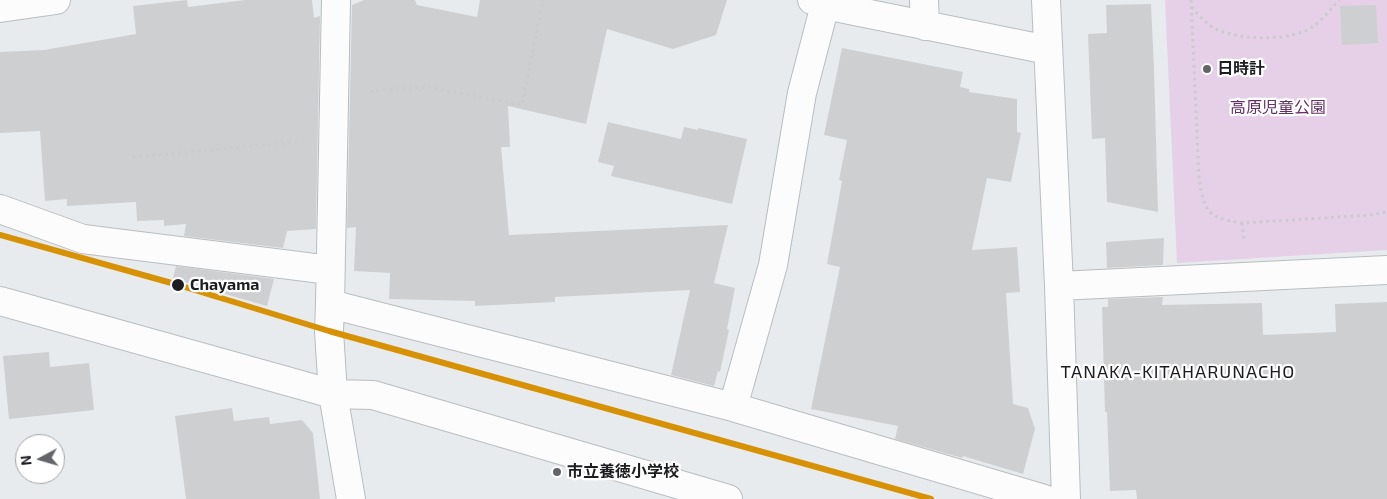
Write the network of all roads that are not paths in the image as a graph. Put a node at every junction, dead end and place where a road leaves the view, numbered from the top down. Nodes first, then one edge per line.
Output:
1 (56, 0) edge
2 (336, 0) edge
3 (1046, 0) edge
4 (819, 2) edge
5 (0, 8) edge
6 (924, 13) edge
7 (1048, 50) junction
8 (0, 209) edge
9 (330, 270) junction
10 (1387, 270) edge
11 (1059, 286) junction
12 (0, 301) edge
13 (330, 304) junction
14 (333, 394) junction
15 (733, 407) junction
16 (351, 499) edge
17 (728, 499) edge
18 (1044, 499) edge
19 (1066, 499) edge

1 - 5 street
2 - 9 street
3 - 7 street
4 - 6 street
4 - 15 street
6 - 7 street
7 - 11 street
8 - 9 street
9 - 13 street
10 - 11 street
11 - 19 street
12 - 14 street
13 - 14 street
13 - 15 street
14 - 16 street
14 - 17 street
15 - 18 street

